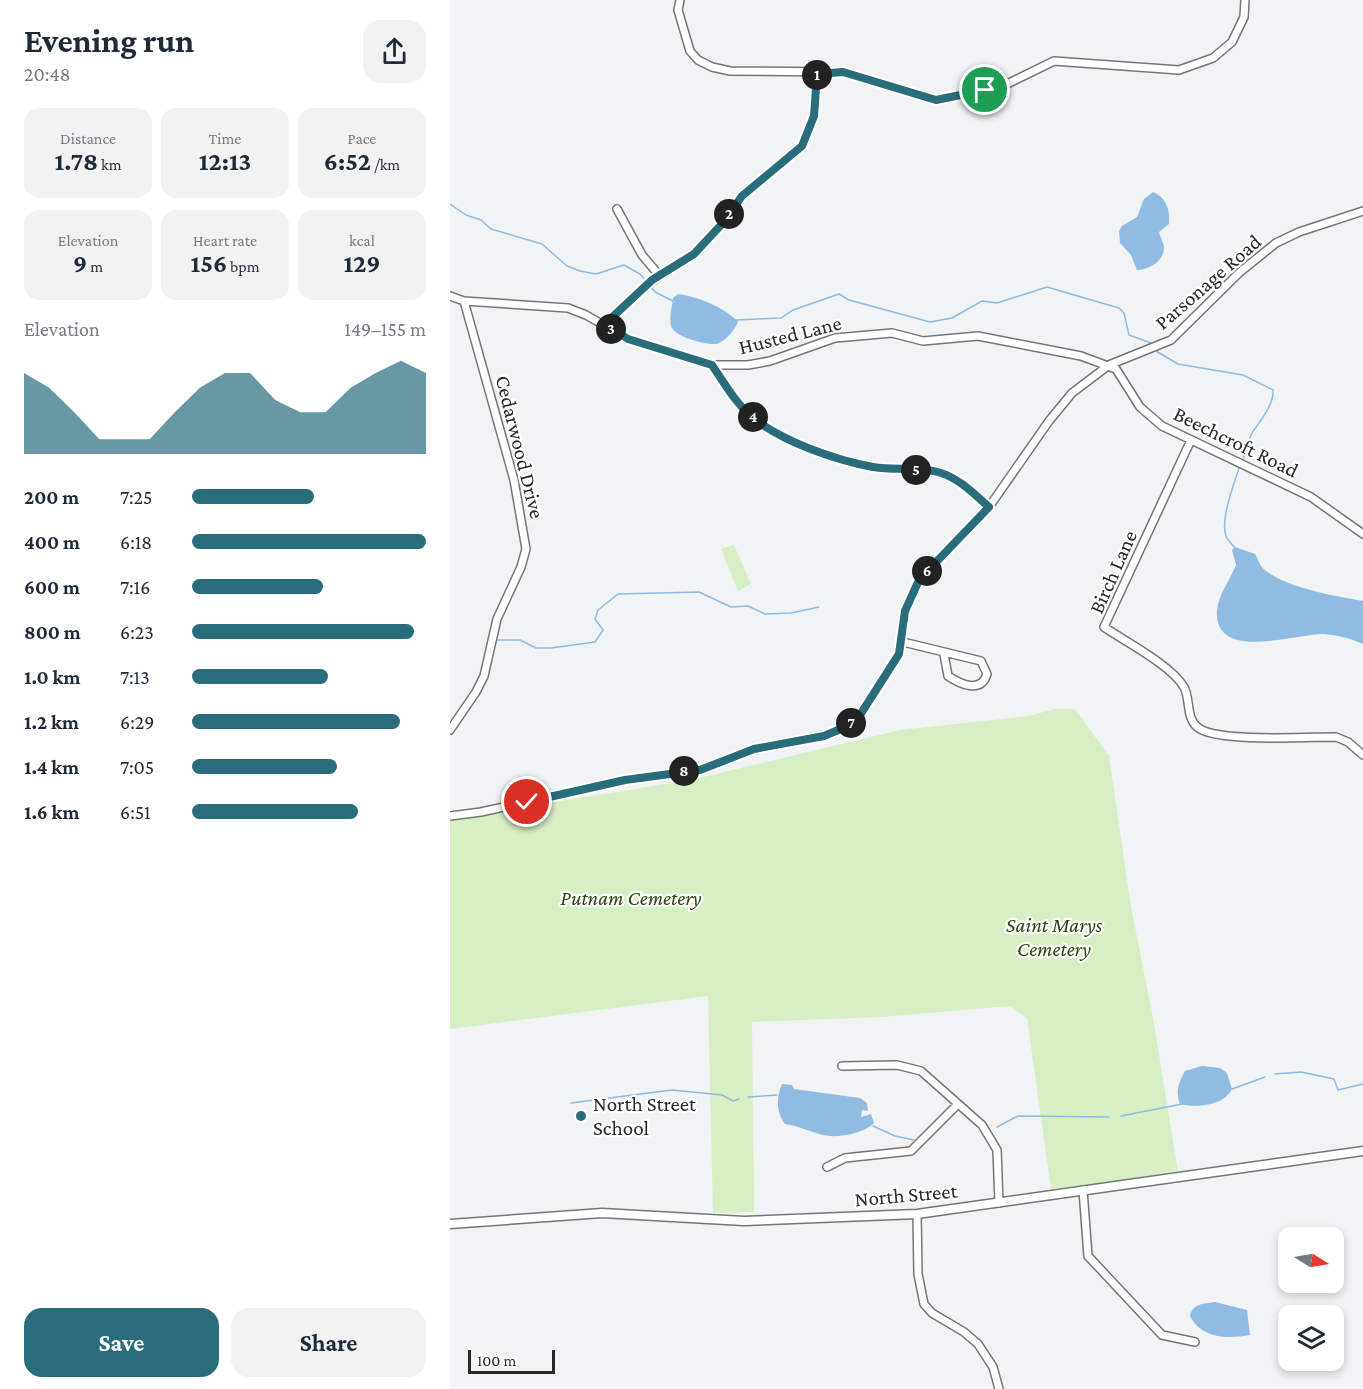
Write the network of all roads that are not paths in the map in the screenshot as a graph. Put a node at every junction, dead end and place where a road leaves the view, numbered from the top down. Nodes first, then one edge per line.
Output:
1 (680, 0) edge
2 (1245, 0) edge
3 (817, 74) junction
4 (617, 210) dead end
5 (1363, 211) edge
6 (659, 275) junction
7 (450, 296) edge
8 (464, 301) junction
9 (605, 324) junction
10 (712, 365) junction
11 (1109, 365) junction
12 (1191, 440) junction
13 (989, 507) junction
14 (1363, 534) edge
15 (903, 642) junction
16 (944, 654) junction
17 (450, 730) edge
18 (1363, 755) edge
19 (450, 816) edge
20 (842, 1066) dead end
21 (957, 1105) junction
22 (1363, 1151) edge
23 (827, 1167) dead end
24 (1083, 1190) junction
25 (999, 1203) junction
26 (917, 1214) junction
27 (450, 1224) edge
28 (1196, 1342) dead end
29 (999, 1389) edge

1 - 3 street
2 - 3 street
3 - 6 street
4 - 6 street
5 - 11 street, Parsonage Road
6 - 9 street
7 - 8 street, Husted Lane
8 - 9 street, Husted Lane
8 - 17 street, Cedarwood Drive
9 - 10 street, Husted Lane
10 - 11 street, Husted Lane
10 - 13 street
11 - 12 street, Beechcroft Road
11 - 13 street, Parsonage Road
12 - 14 street, Beechcroft Road
12 - 18 street, Birch Lane
13 - 15 street, Parsonage Road
15 - 16 street
15 - 19 street, Parsonage Road
16 - 16 street
20 - 21 street
21 - 23 street
21 - 25 street
22 - 24 main road, North Street
24 - 25 main road, North Street
24 - 28 street
25 - 26 main road, North Street
26 - 27 main road, North Street
26 - 29 street

